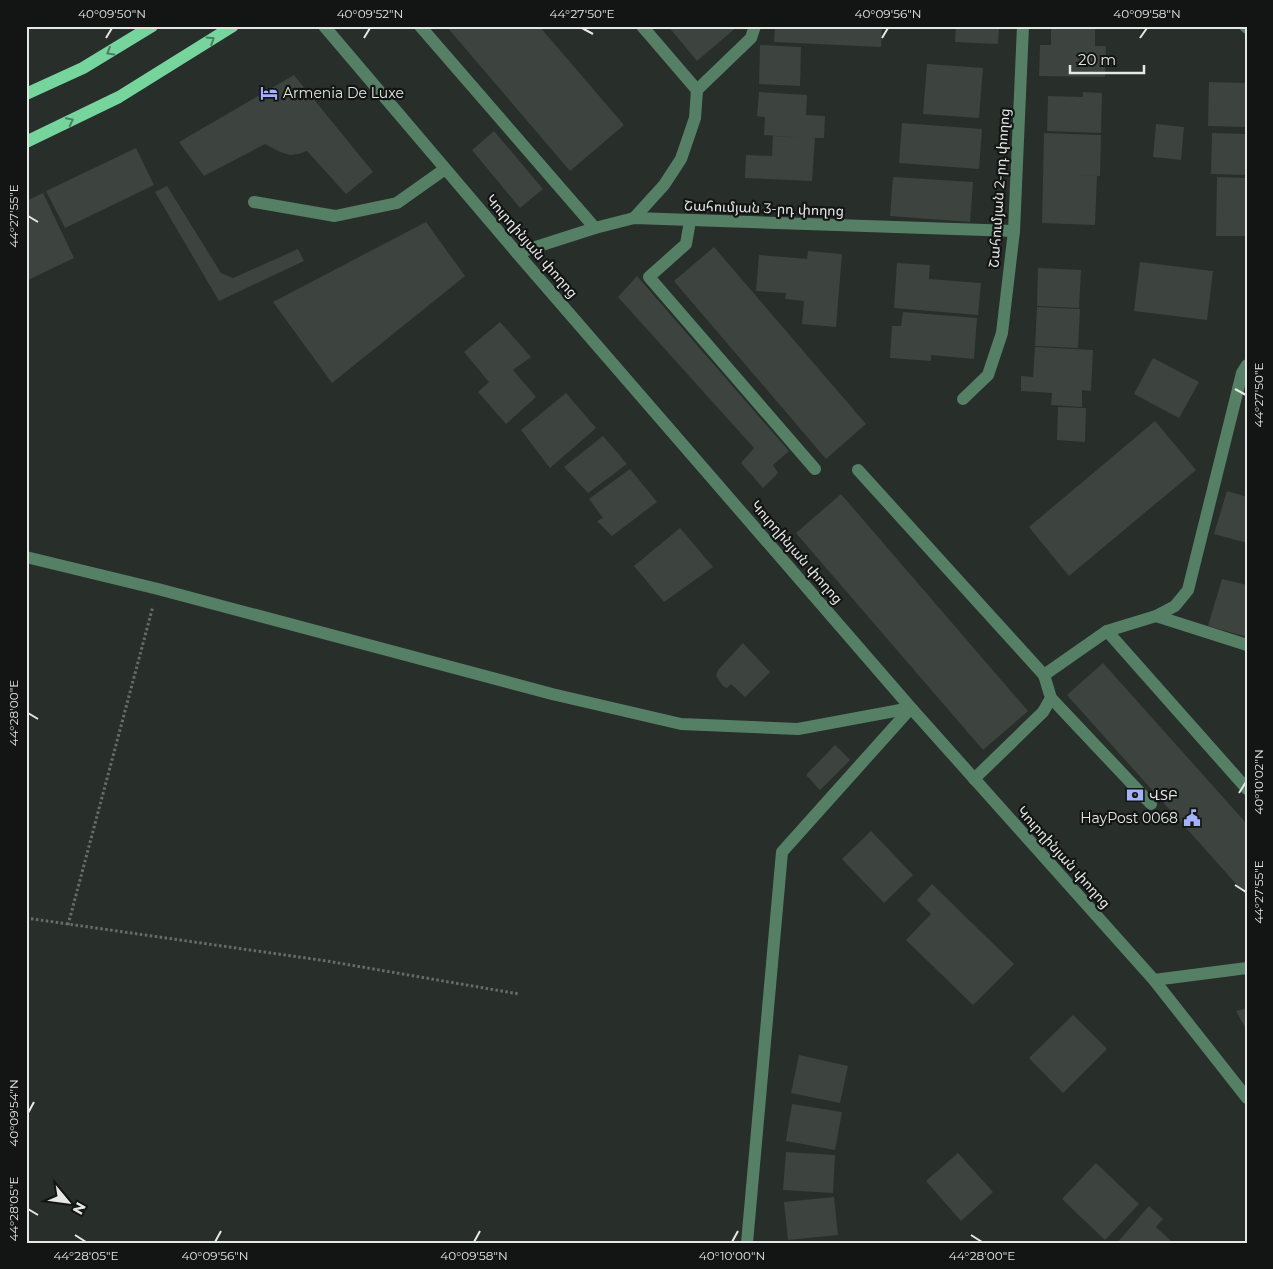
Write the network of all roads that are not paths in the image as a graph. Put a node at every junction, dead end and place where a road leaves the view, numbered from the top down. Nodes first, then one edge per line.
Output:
1 (152, 26) edge
2 (232, 26) edge
3 (324, 26) edge
4 (420, 26) edge
5 (642, 26) edge
6 (755, 26) edge
7 (1023, 26) edge
8 (697, 90) junction
9 (26, 94) edge
10 (26, 142) edge
11 (445, 169) junction
12 (254, 202) dead end
13 (634, 218) junction
14 (690, 221) junction
15 (595, 228) junction
16 (1014, 231) junction
17 (517, 253) junction
18 (1247, 365) edge
19 (963, 398) dead end
20 (815, 469) dead end
21 (858, 470) dead end
22 (26, 557) edge
23 (1156, 616) junction
24 (1108, 632) junction
25 (1247, 645) edge
26 (1044, 675) junction
27 (1051, 698) junction
28 (911, 708) junction
29 (974, 779) junction
30 (1247, 789) edge
31 (1151, 804) dead end
32 (1247, 968) edge
33 (1154, 980) junction
34 (1247, 1098) edge
35 (747, 1243) edge

1 -> 9 main road
10 -> 2 main road
3 - 11 street, Կուրղինյան փողոց
4 - 15 street
5 - 8 street
6 - 8 street
7 - 16 street, Շահումյան 2-րդ փողոց
8 - 13 street
11 - 12 street
11 - 17 street, Կուրղինյան փողոց
13 - 14 street, Շահումյան 3-րդ փողոց
13 - 15 street, Շահումյան 3-րդ փողոց
14 - 16 street, Շահումյան 3-րդ փողոց
14 - 20 street
15 - 17 street, Շահումյան 3-րդ փողոց
16 - 19 street, Շահումյան 2-րդ փողոց
17 - 28 street, Կուրղինյան փողոց
18 - 23 street
21 - 26 street
22 - 28 street
23 - 24 street
23 - 25 street
24 - 26 street
24 - 30 street
26 - 27 street
27 - 29 street
27 - 31 street
28 - 29 street, Կուրղինյան փողոց
28 - 35 street
29 - 33 street, Կուրղինյան փողոց
32 - 33 street
33 - 34 street, Կուրղինյան փողոց

